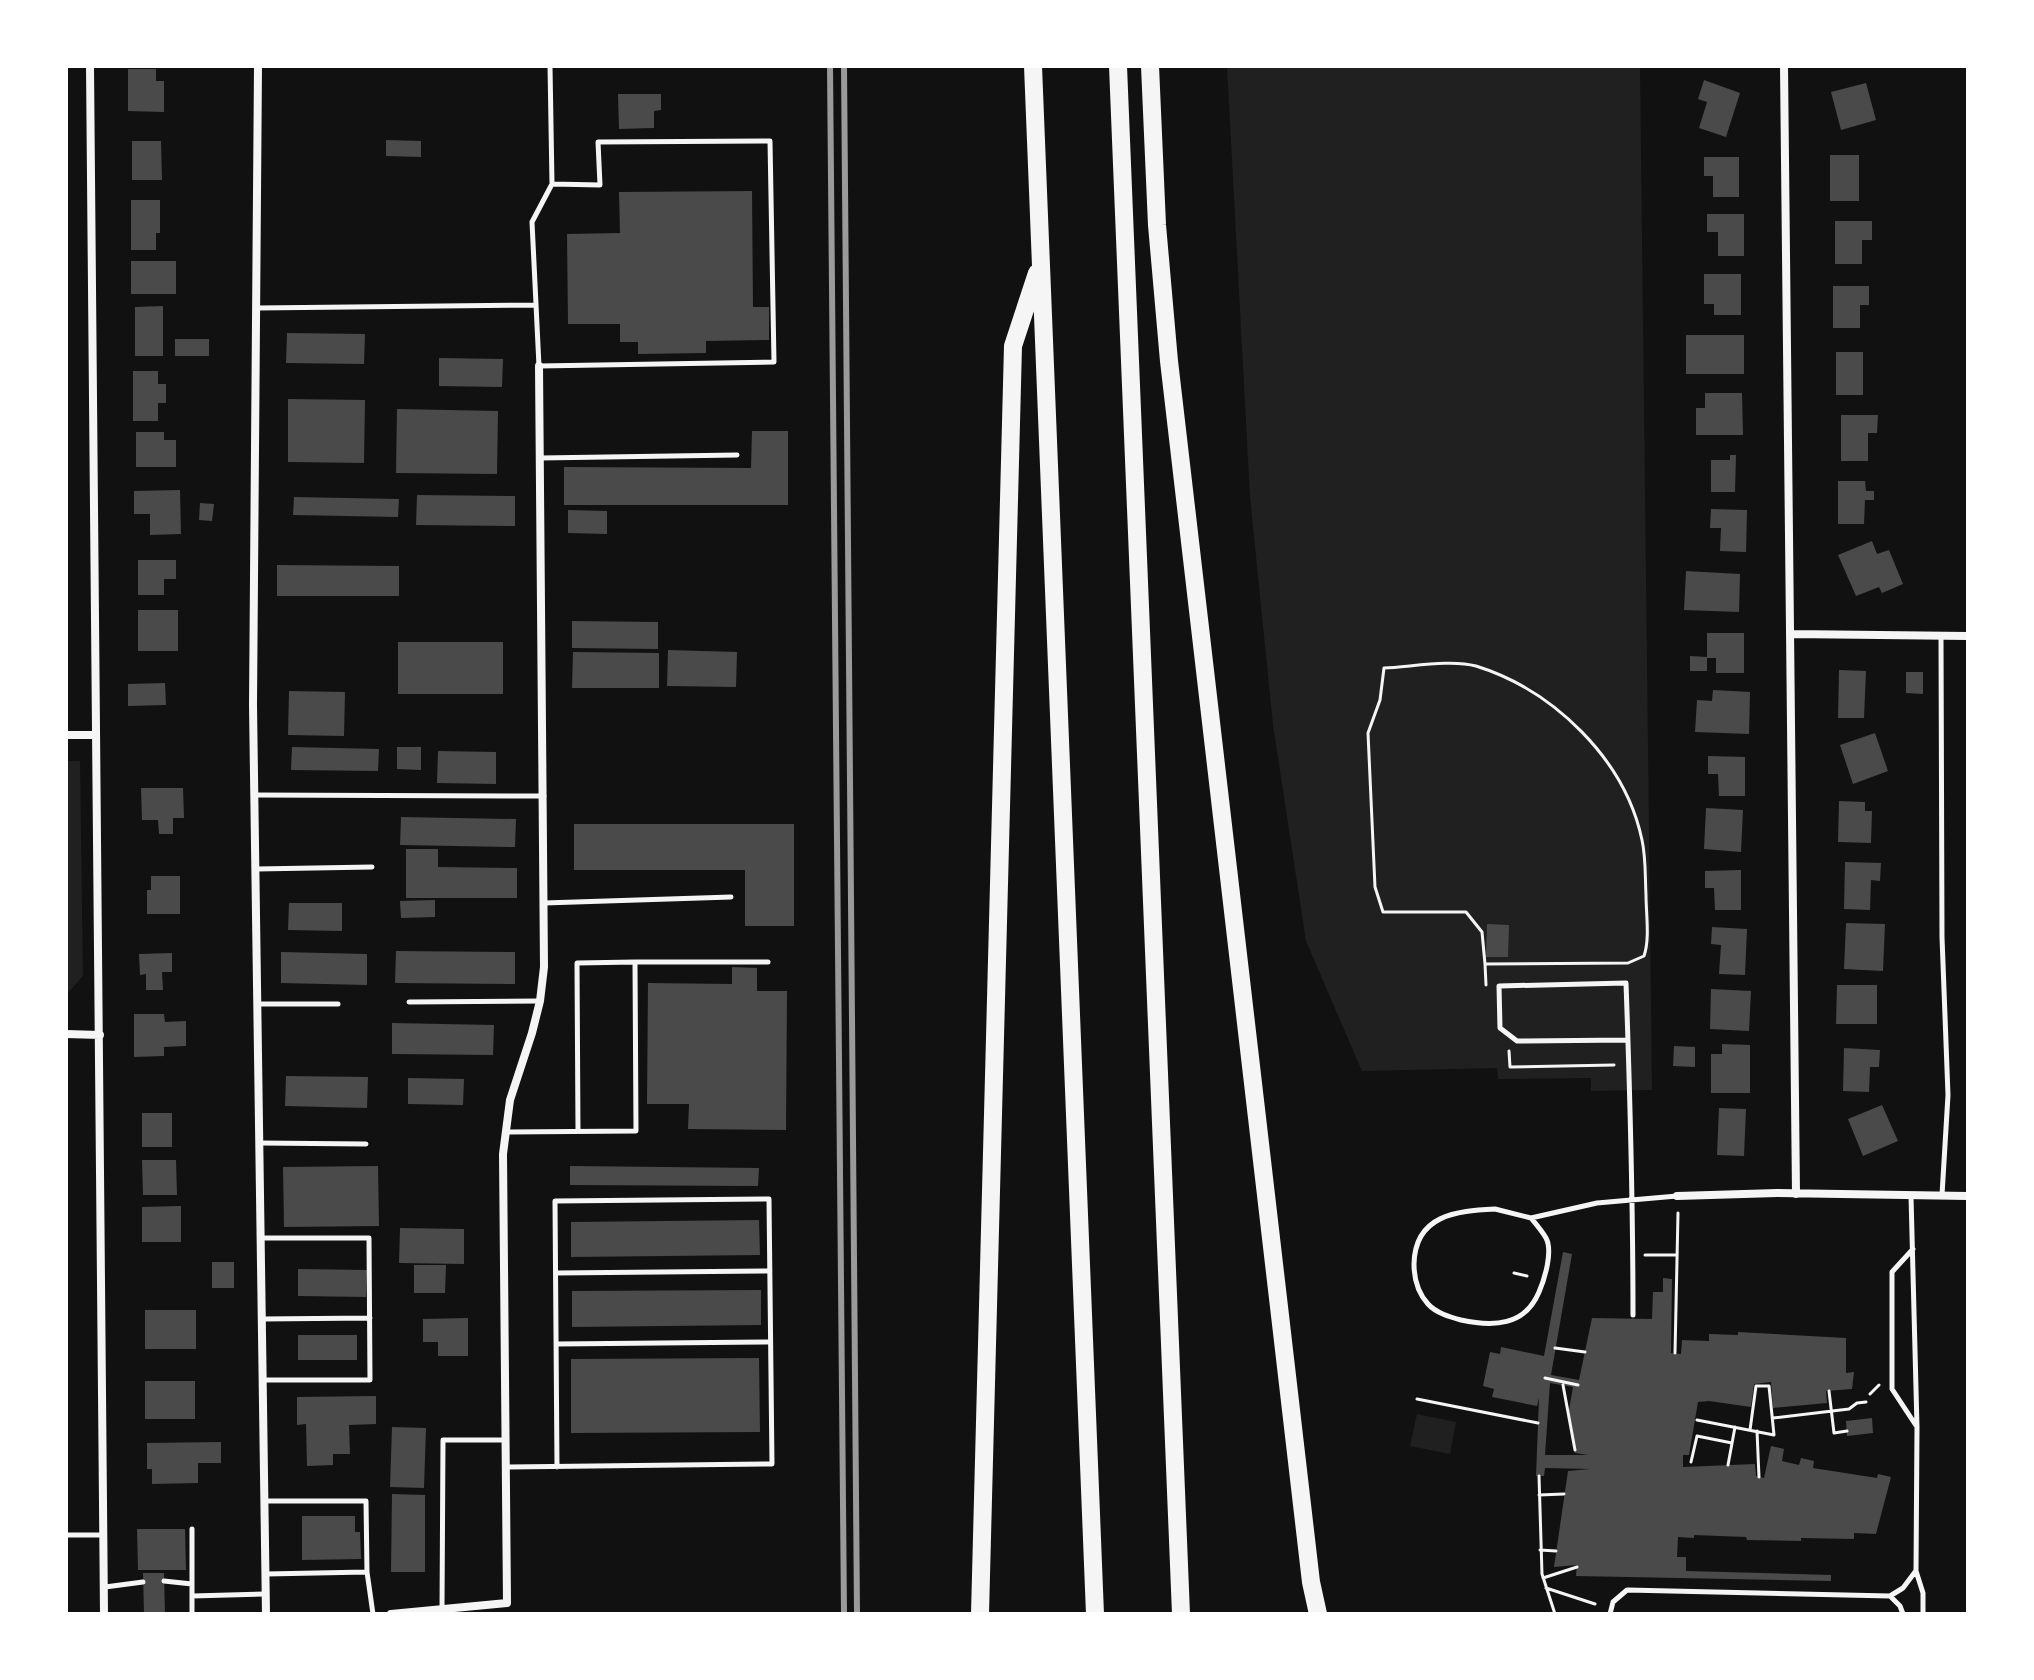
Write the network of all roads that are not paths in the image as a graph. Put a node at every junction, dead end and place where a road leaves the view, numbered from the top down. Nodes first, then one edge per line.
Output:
1 (90, 66) edge
2 (258, 66) edge
3 (550, 66) edge
4 (1033, 66) edge
5 (1118, 66) edge
6 (1150, 66) edge
7 (1784, 66) edge
8 (552, 184) junction
9 (1041, 259) junction
10 (536, 305) junction
11 (256, 308) junction
12 (539, 366) junction
13 (737, 455) dead end
14 (540, 458) junction
15 (1791, 634) junction
16 (1941, 636) junction
17 (1968, 636) edge
18 (66, 735) edge
19 (96, 735) junction
20 (254, 795) junction
21 (544, 796) junction
22 (372, 867) dead end
23 (255, 869) junction
24 (731, 897) dead end
25 (544, 903) junction
26 (635, 962) junction
27 (768, 962) dead end
28 (540, 1001) junction
29 (409, 1002) dead end
30 (257, 1004) junction
31 (338, 1004) dead end
32 (66, 1034) edge
33 (100, 1035) junction
34 (1628, 1040) junction
35 (578, 1131) junction
36 (505, 1132) junction
37 (259, 1143) junction
38 (366, 1144) dead end
39 (1796, 1194) junction
40 (1942, 1195) junction
41 (1677, 1196) joint
42 (1911, 1196) junction
43 (1968, 1196) edge
44 (1632, 1200) junction
45 (1531, 1218) junction
46 (261, 1238) junction
47 (1914, 1248) junction
48 (770, 1271) junction
49 (556, 1273) junction
50 (1633, 1315) dead end
51 (370, 1318) junction
52 (262, 1319) junction
53 (770, 1342) junction
54 (557, 1344) junction
55 (263, 1380) junction
56 (1917, 1427) junction
57 (505, 1440) junction
58 (506, 1467) junction
59 (557, 1467) junction
60 (264, 1501) junction
61 (192, 1529) dead end
62 (66, 1535) edge
63 (103, 1535) junction
64 (1916, 1571) junction
65 (367, 1572) junction
66 (265, 1574) junction
67 (164, 1581) dead end
68 (143, 1582) dead end
69 (1311, 1582) junction
70 (192, 1584) junction
71 (104, 1587) junction
72 (265, 1594) junction
73 (192, 1596) junction
74 (1890, 1596) junction
75 (442, 1609) junction
76 (104, 1614) edge
77 (192, 1614) edge
78 (266, 1614) edge
79 (373, 1614) edge
80 (391, 1614) edge
81 (980, 1614) edge
82 (1095, 1614) edge
83 (1181, 1614) edge
84 (1310, 1614) edge
85 (1318, 1614) edge
86 (1610, 1614) edge
87 (1903, 1614) edge
88 (1923, 1614) edge

1 - 19 street
2 - 11 street
3 - 8 lane
4 - 9 highway
5 - 83 highway
6 - 69 highway
7 - 15 street
8 - 10 lane
8 - 12 lane
9 - 81 highway
9 - 82 highway
10 - 11 lane
10 - 12 lane
11 - 20 street
12 - 14 street
13 - 14 lane
14 - 21 street
15 - 16 street
15 - 39 street
16 - 17 street
16 - 40 lane
18 - 19 street
19 - 33 street
20 - 21 lane
20 - 23 street
21 - 25 street
22 - 23 lane
23 - 30 street
24 - 25 lane
25 - 28 street
26 - 27 lane
26 - 35 lane
26 - 35 lane
28 - 29 lane
28 - 36 street
30 - 31 lane
30 - 37 street
32 - 33 street
33 - 63 street
34 - 34 lane
34 - 44 lane
35 - 36 lane
36 - 57 street
37 - 38 lane
37 - 46 street
39 - 41 street
39 - 42 street
40 - 42 street
40 - 43 street
41 - 44 lane
42 - 47 lane
44 - 45 lane
44 - 50 lane
45 - 45 lane
46 - 51 lane
46 - 52 street
47 - 56 lane
47 - 56 lane
48 - 49 lane
48 - 49 lane
48 - 53 lane
49 - 54 lane
51 - 52 lane
51 - 55 lane
52 - 55 street
53 - 54 lane
53 - 59 lane
54 - 59 lane
55 - 60 street
56 - 64 lane
57 - 58 street
57 - 75 lane
58 - 59 lane
58 - 75 street
60 - 65 lane
60 - 66 street
61 - 70 lane
62 - 63 lane
63 - 71 street
64 - 74 lane
64 - 88 lane
65 - 66 lane
65 - 79 lane
66 - 72 street
67 - 70 lane
68 - 71 lane
69 - 84 highway
69 - 85 highway
70 - 73 lane
71 - 76 street
72 - 73 lane
72 - 78 street
73 - 77 lane
74 - 86 lane
74 - 87 lane
75 - 80 street

